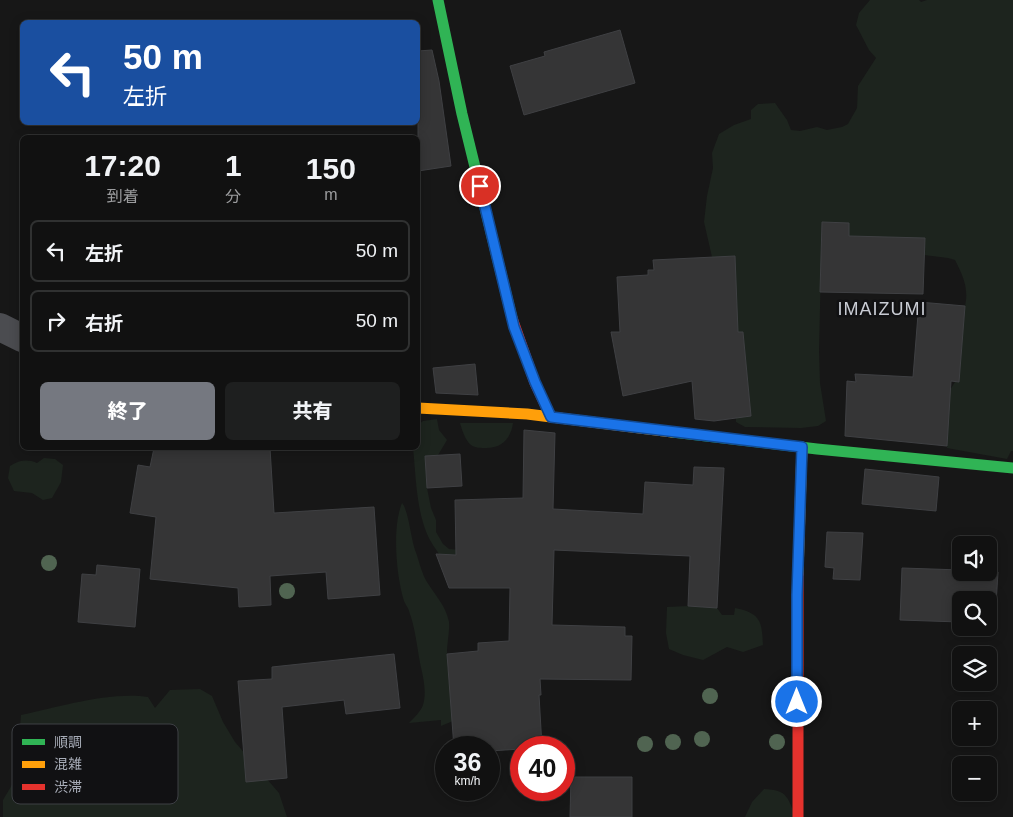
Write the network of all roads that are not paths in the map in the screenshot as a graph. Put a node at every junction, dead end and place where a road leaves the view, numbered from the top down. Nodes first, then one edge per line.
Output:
1 (438, 0) edge
2 (0, 327) edge
3 (20, 337) edge
4 (420, 408) edge
5 (551, 417) junction
6 (802, 447) junction
7 (1013, 468) edge
8 (798, 817) edge

1 - 5 street
2 - 3 street
4 - 5 street
5 - 6 street
6 - 7 street
6 - 8 street

